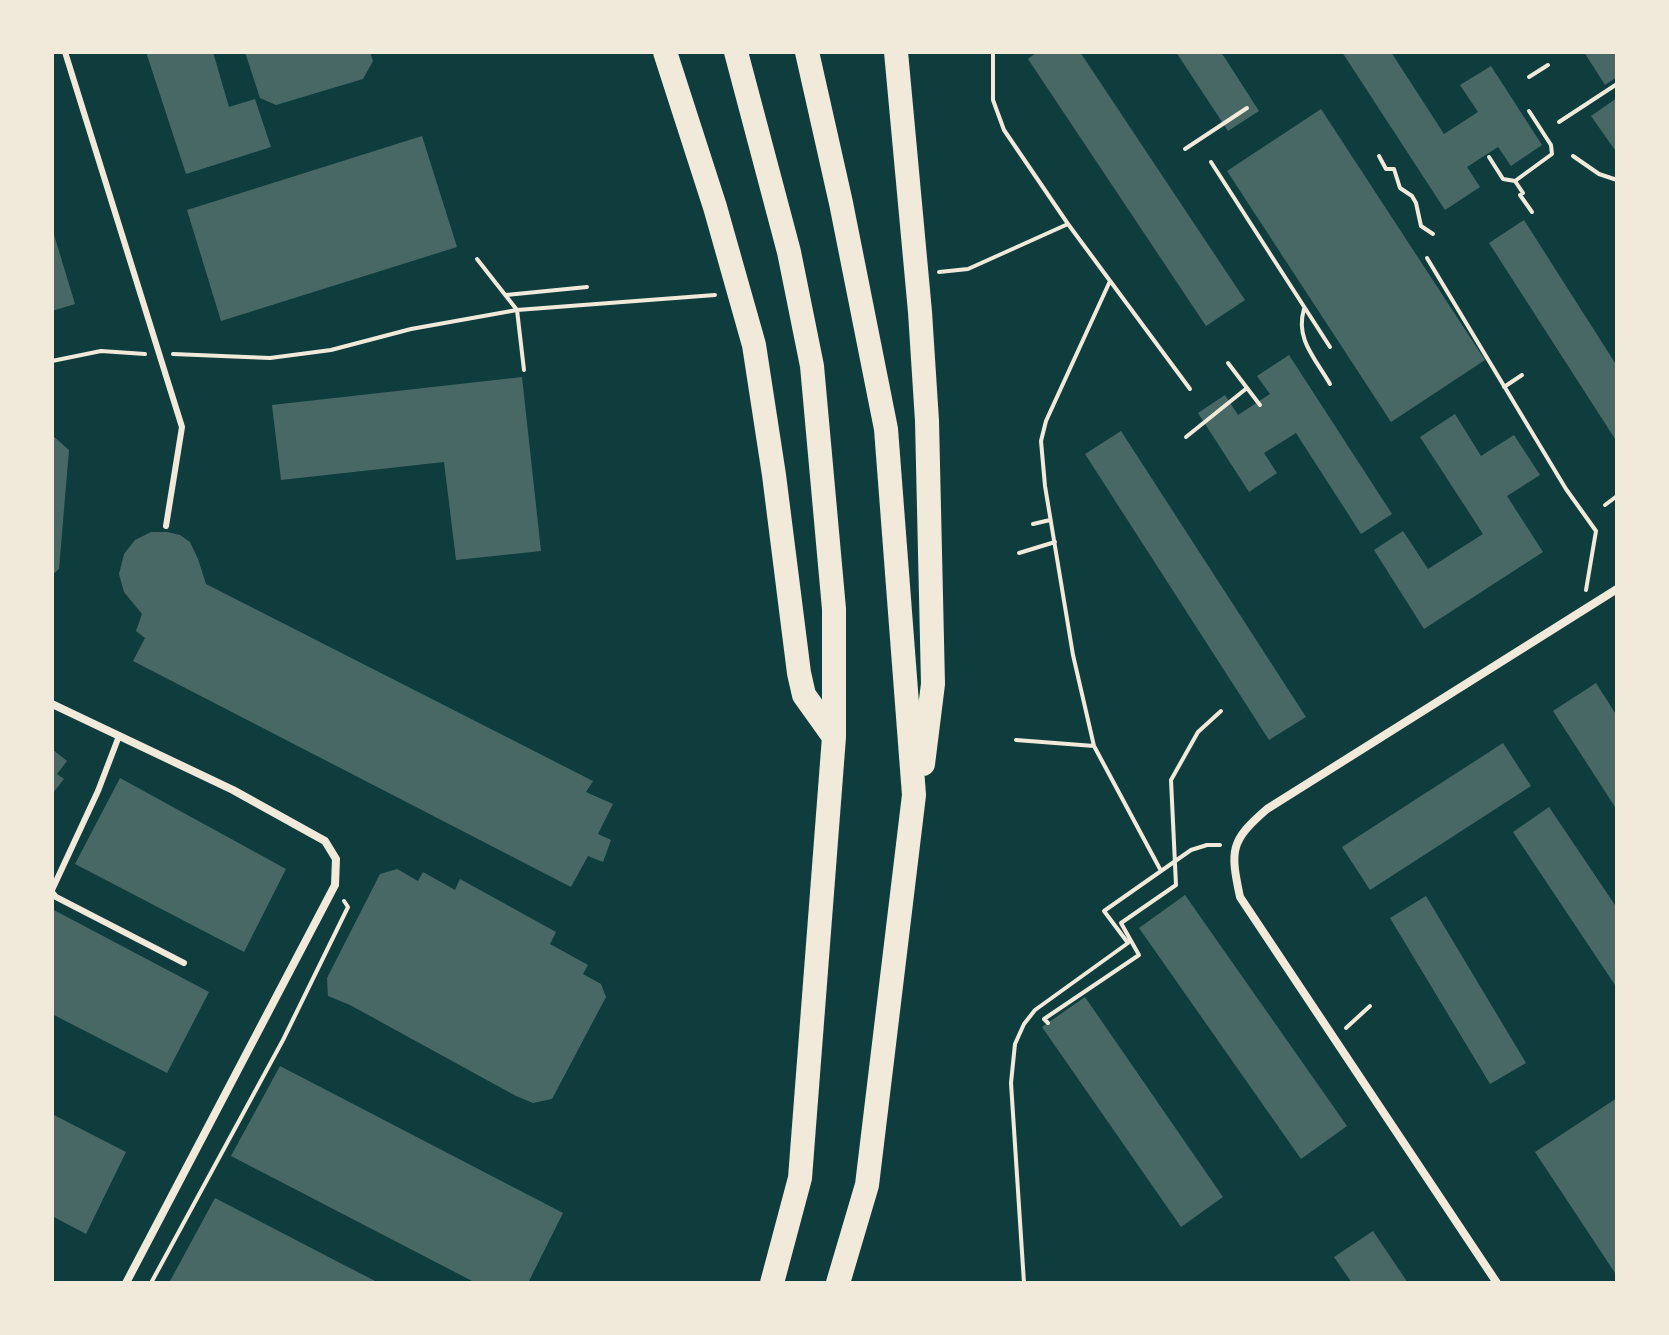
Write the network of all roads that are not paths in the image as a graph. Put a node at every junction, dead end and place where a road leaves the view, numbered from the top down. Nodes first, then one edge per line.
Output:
1 (65, 52) edge
2 (665, 52) edge
3 (736, 52) edge
4 (807, 52) edge
5 (896, 52) edge
6 (166, 526) dead end
7 (1617, 589) edge
8 (52, 704) edge
9 (119, 736) junction
10 (834, 737) junction
11 (914, 795) junction
12 (52, 891) edge
13 (184, 963) dead end
14 (126, 1283) edge
15 (772, 1283) edge
16 (838, 1283) edge
17 (1497, 1283) edge

1 - 6 lane
2 - 10 highway
3 - 10 highway
4 - 11 highway
5 - 11 highway
7 - 17 street
8 - 9 street
9 - 12 lane
9 - 14 street
10 - 15 highway
11 - 16 highway
12 - 13 lane

